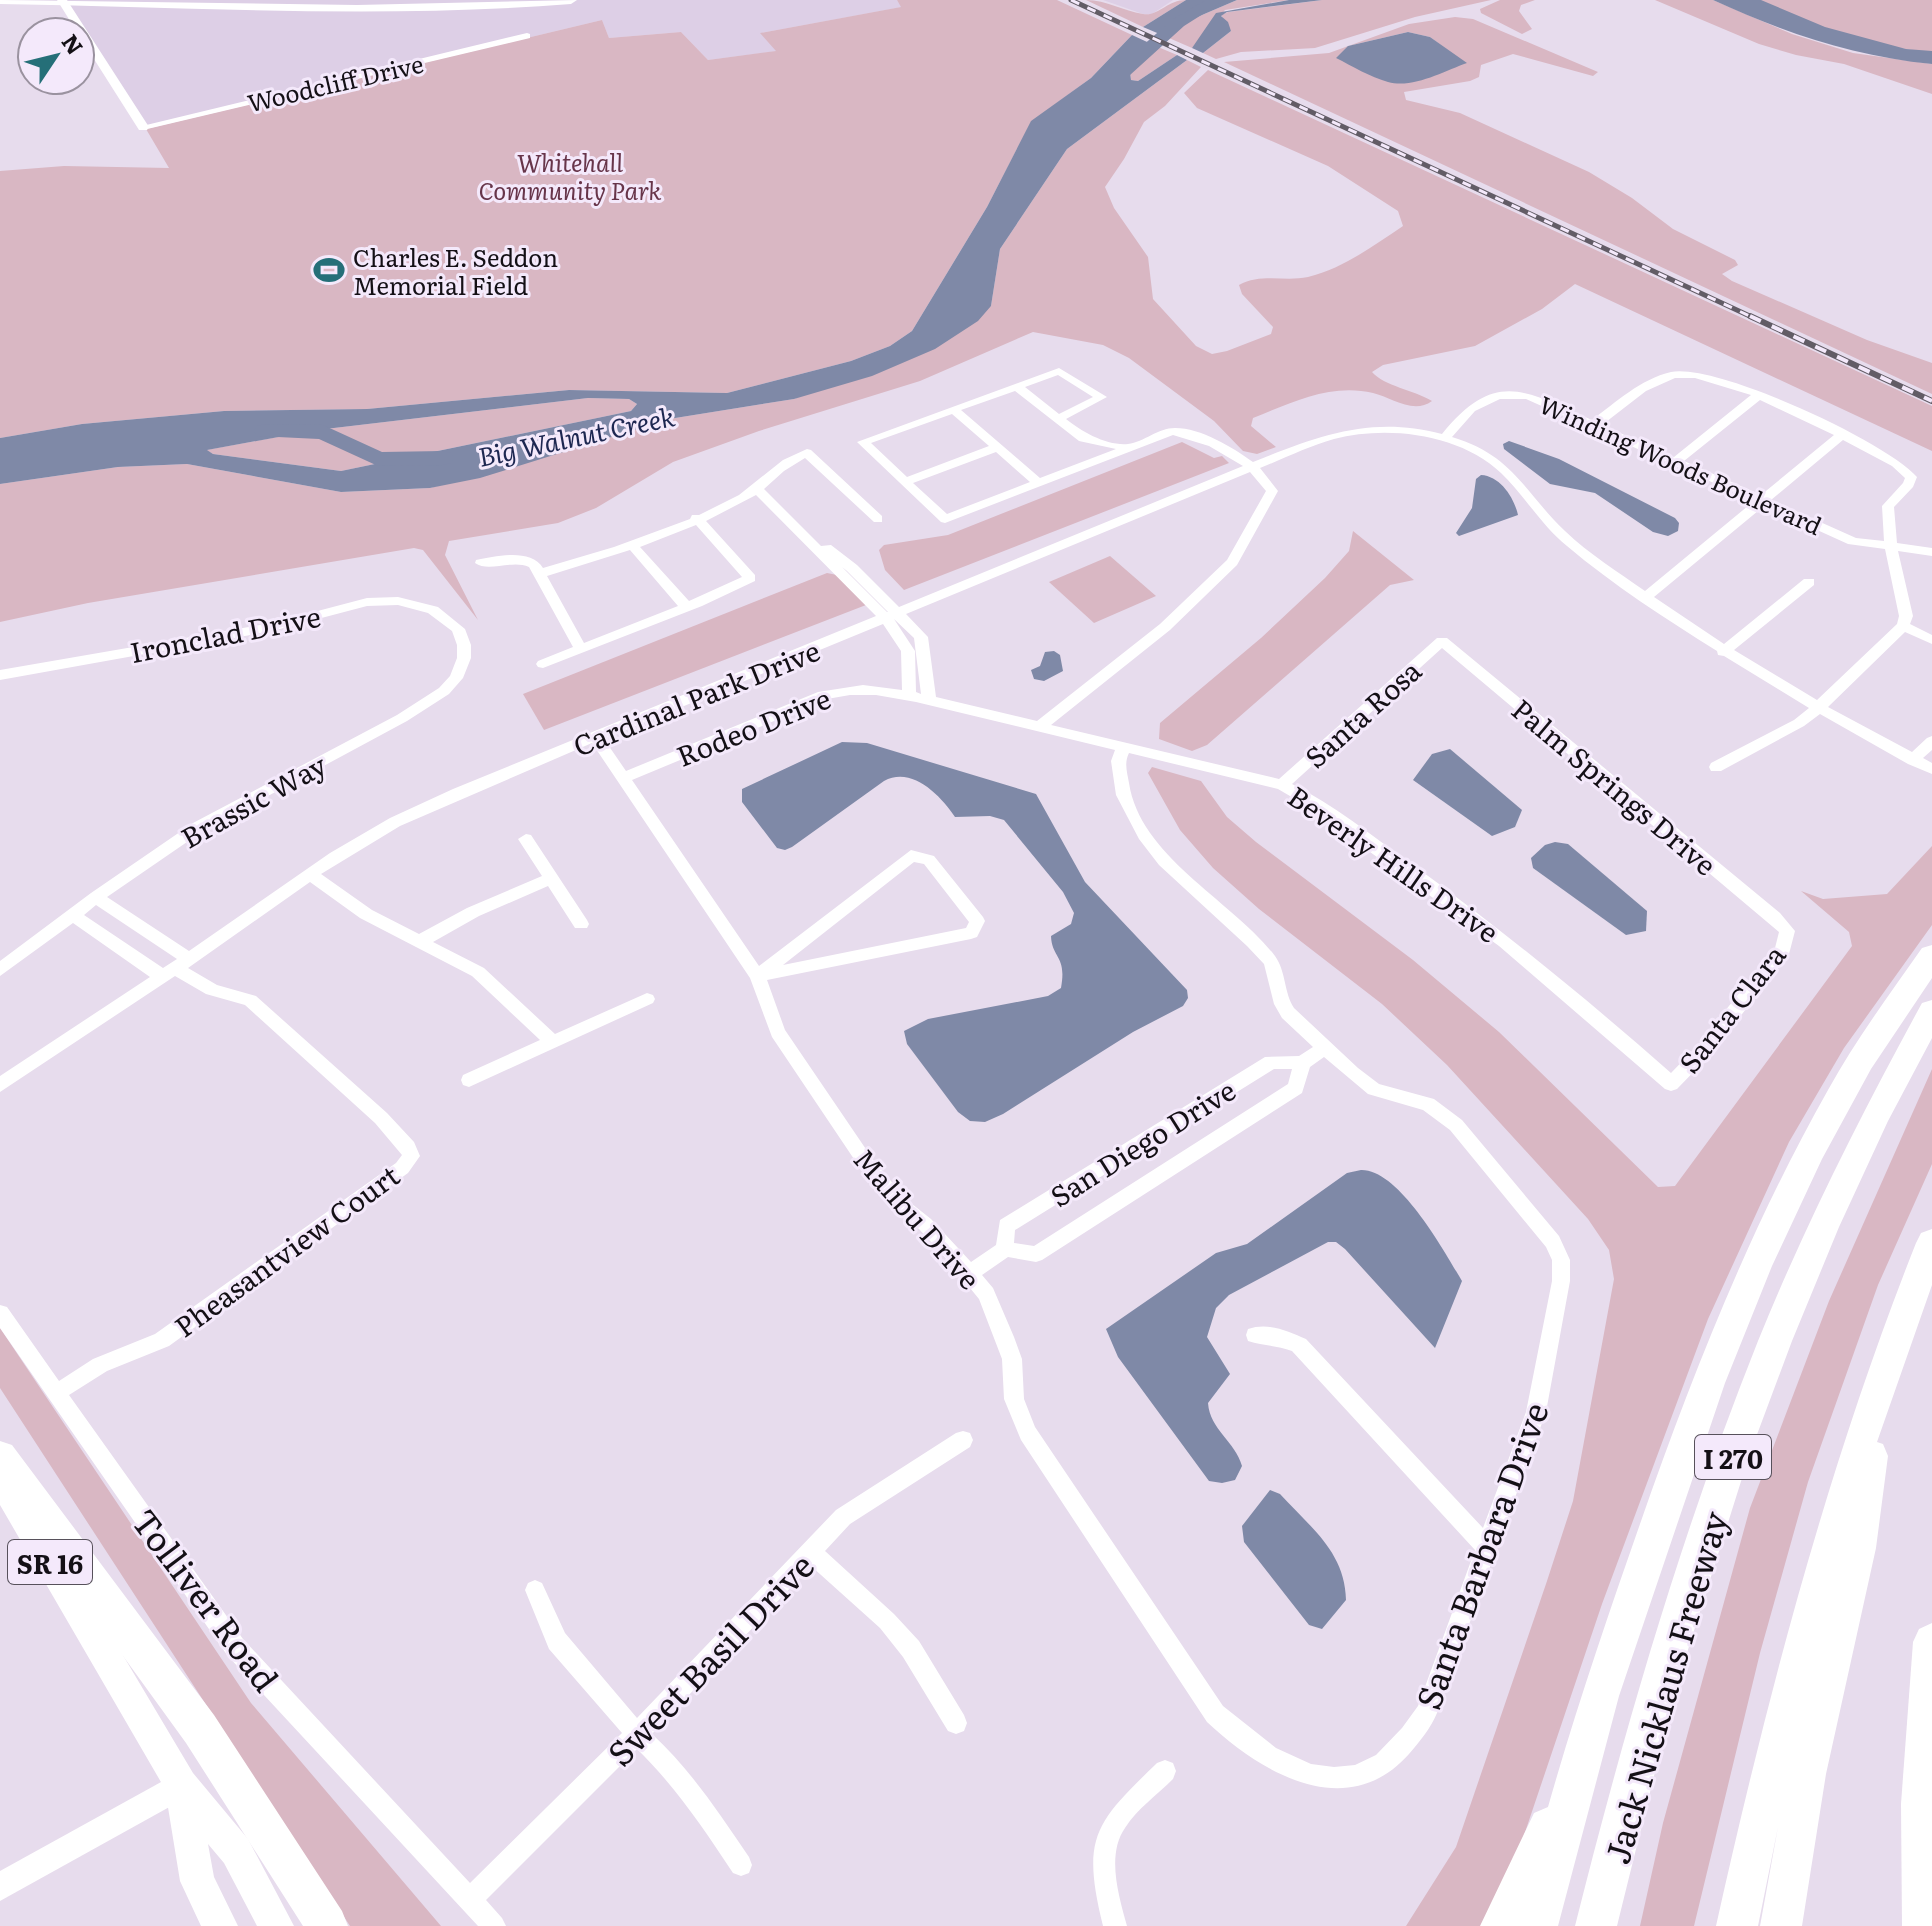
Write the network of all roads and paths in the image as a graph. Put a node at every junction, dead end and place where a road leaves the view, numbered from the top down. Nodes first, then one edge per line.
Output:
1 (0, 0) edge
2 (571, 0) edge
3 (62, 1) edge
4 (527, 36) dead end
5 (143, 127) joint
6 (1017, 387) junction
7 (1759, 395) junction
8 (954, 410) junction
9 (1058, 419) junction
10 (1595, 424) junction
11 (1841, 436) junction
12 (1445, 438) junction
13 (996, 448) junction
14 (1127, 448) junction
15 (1676, 461) junction
16 (1252, 469) junction
17 (906, 481) junction
18 (1038, 482) junction
19 (757, 489) junction
20 (1764, 501) junction
21 (696, 518) junction
22 (878, 519) dead end
23 (631, 544) junction
24 (1891, 549) junction
25 (1932, 552) edge
26 (481, 563) dead end
27 (541, 573) junction
28 (1809, 582) dead end
29 (1646, 597) junction
30 (687, 607) junction
31 (893, 615) junction
32 (447, 618) joint
33 (1903, 626) junction
34 (1932, 640) edge
35 (1442, 641) joint
36 (580, 648) junction
37 (1723, 652) junction
38 (543, 664) dead end
39 (0, 675) edge
40 (888, 691) joint
41 (909, 696) junction
42 (929, 700) junction
43 (1817, 709) junction
44 (1038, 728) junction
45 (596, 738) junction
46 (1932, 741) edge
47 (1123, 749) junction
48 (1913, 760) junction
49 (1716, 767) dead end
50 (1932, 769) edge
51 (622, 779) junction
52 (1282, 785) junction
53 (526, 839) dead end
54 (310, 874) junction
55 (551, 878) junction
56 (96, 897) junction
57 (73, 915) junction
58 (581, 924) dead end
59 (1787, 931) joint
60 (419, 942) junction
61 (1932, 956) edge
62 (176, 968) junction
63 (0, 970) edge
64 (757, 976) junction
65 (647, 999) dead end
66 (1932, 1011) edge
67 (553, 1042) junction
68 (1325, 1048) junction
69 (1302, 1063) junction
70 (469, 1080) dead end
71 (1671, 1084) joint
72 (0, 1085) edge
73 (1932, 1243) edge
74 (1005, 1249) junction
75 (969, 1274) junction
76 (0, 1313) edge
77 (1255, 1335) dead end
78 (1884, 1372) junction
79 (56, 1393) junction
80 (963, 1440) dead end
81 (0, 1457) edge
82 (0, 1477) edge
83 (1486, 1546) junction
84 (811, 1552) junction
85 (535, 1590) dead end
86 (1932, 1642) edge
87 (956, 1723) dead end
88 (637, 1734) junction
89 (1165, 1771) dead end
90 (1575, 1772) junction
91 (1333, 1780) joint
92 (181, 1785) junction
93 (741, 1865) dead end
94 (0, 1887) edge
95 (471, 1899) junction
96 (220, 1926) edge
97 (276, 1926) edge
98 (327, 1926) edge
99 (494, 1926) edge
100 (1115, 1926) edge
101 (1501, 1926) edge
102 (1537, 1926) edge
103 (1596, 1926) edge
104 (1737, 1926) edge
105 (1781, 1926) edge
106 (1923, 1926) edge

1 - 3 main road
2 - 3 main road
3 - 5 street
4 - 5 street, Woodcliff Drive
6 - 8 street
6 - 9 street
6 - 9 street
7 - 10 street
7 - 11 street
7 - 15 street
8 - 13 street
8 - 17 street
9 - 14 street
10 - 12 street, Winding Woods Boulevard
10 - 15 street, Winding Woods Boulevard
11 - 20 street
11 - 24 street
12 - 16 street, Cardinal Park Drive
12 - 29 street, Cardinal Park Drive
13 - 17 street
13 - 18 street
14 - 16 street
14 - 18 street
15 - 20 street, Winding Woods Boulevard
16 - 31 street, Cardinal Park Drive
16 - 44 street
17 - 18 street
19 - 21 street
19 - 22 street
19 - 31 street
20 - 24 street, Winding Woods Boulevard
20 - 29 street
21 - 23 street
21 - 30 street
23 - 27 street
23 - 30 street
24 - 25 street, Winding Woods Boulevard
24 - 33 street
26 - 27 street
27 - 36 street
28 - 37 street
29 - 37 street, Cardinal Park Drive
30 - 36 street
31 - 41 street
31 - 42 street
31 - 45 street, Cardinal Park Drive
32 - 39 street, Ironclad Drive
32 - 56 street, Brassic Way
33 - 34 street
33 - 43 street
35 - 52 street, Santa Rosa
35 - 59 street, Palm Springs Drive
36 - 38 street
37 - 43 street, Cardinal Park Drive
40 - 41 street, Beverly Hills Drive
40 - 51 street, Rodeo Drive
41 - 42 street, Beverly Hills Drive
42 - 44 street, Beverly Hills Drive
43 - 48 street, Cardinal Park Drive
43 - 49 street
44 - 47 street, Beverly Hills Drive
45 - 51 street, Malibu Drive
45 - 54 street, Cardinal Park Drive
46 - 48 street
47 - 52 street, Beverly Hills Drive
47 - 68 street
48 - 50 street, Cardinal Park Drive
51 - 64 street, Malibu Drive
52 - 71 street, Beverly Hills Drive
53 - 55 street
54 - 60 street
54 - 62 street, Cardinal Park Drive
55 - 58 street
55 - 60 street
56 - 57 street, Brassic Way
56 - 62 street
57 - 62 street
57 - 63 street, Brassic Way
59 - 71 street, Santa Clara
60 - 67 street
61 - 90 highway
62 - 72 street, Cardinal Park Drive
62 - 79 street, Pheasantview Court
64 - 64 street
64 - 75 street, Malibu Drive
65 - 67 street
66 - 103 highway, Jack Nicklaus Freeway / I 270
67 - 70 street
68 - 69 street, San Diego Drive
68 - 83 street, Santa Barbara Drive
69 - 74 street, San Diego Drive
69 - 74 street, San Diego Drive
73 - 78 highway
74 - 75 street, San Diego Drive
75 - 91 street, Malibu Drive
76 - 79 street, Tolliver Road
77 - 83 street
78 - 104 highway
78 - 105 highway
79 - 95 street, Tolliver Road
80 - 84 street, Sweet Basil Drive
81 - 98 highway
82 - 92 main road, SR 16
83 - 91 street, Santa Barbara Drive
84 - 87 street
84 - 88 street, Sweet Basil Drive
85 - 88 street
86 - 106 highway
88 - 93 street
88 - 95 street, Sweet Basil Drive
89 - 100 street
90 - 101 highway
90 - 102 highway
92 - 94 street
92 - 96 main road, SR 16
92 - 97 main road, SR 16
95 - 99 street, Tolliver Road

